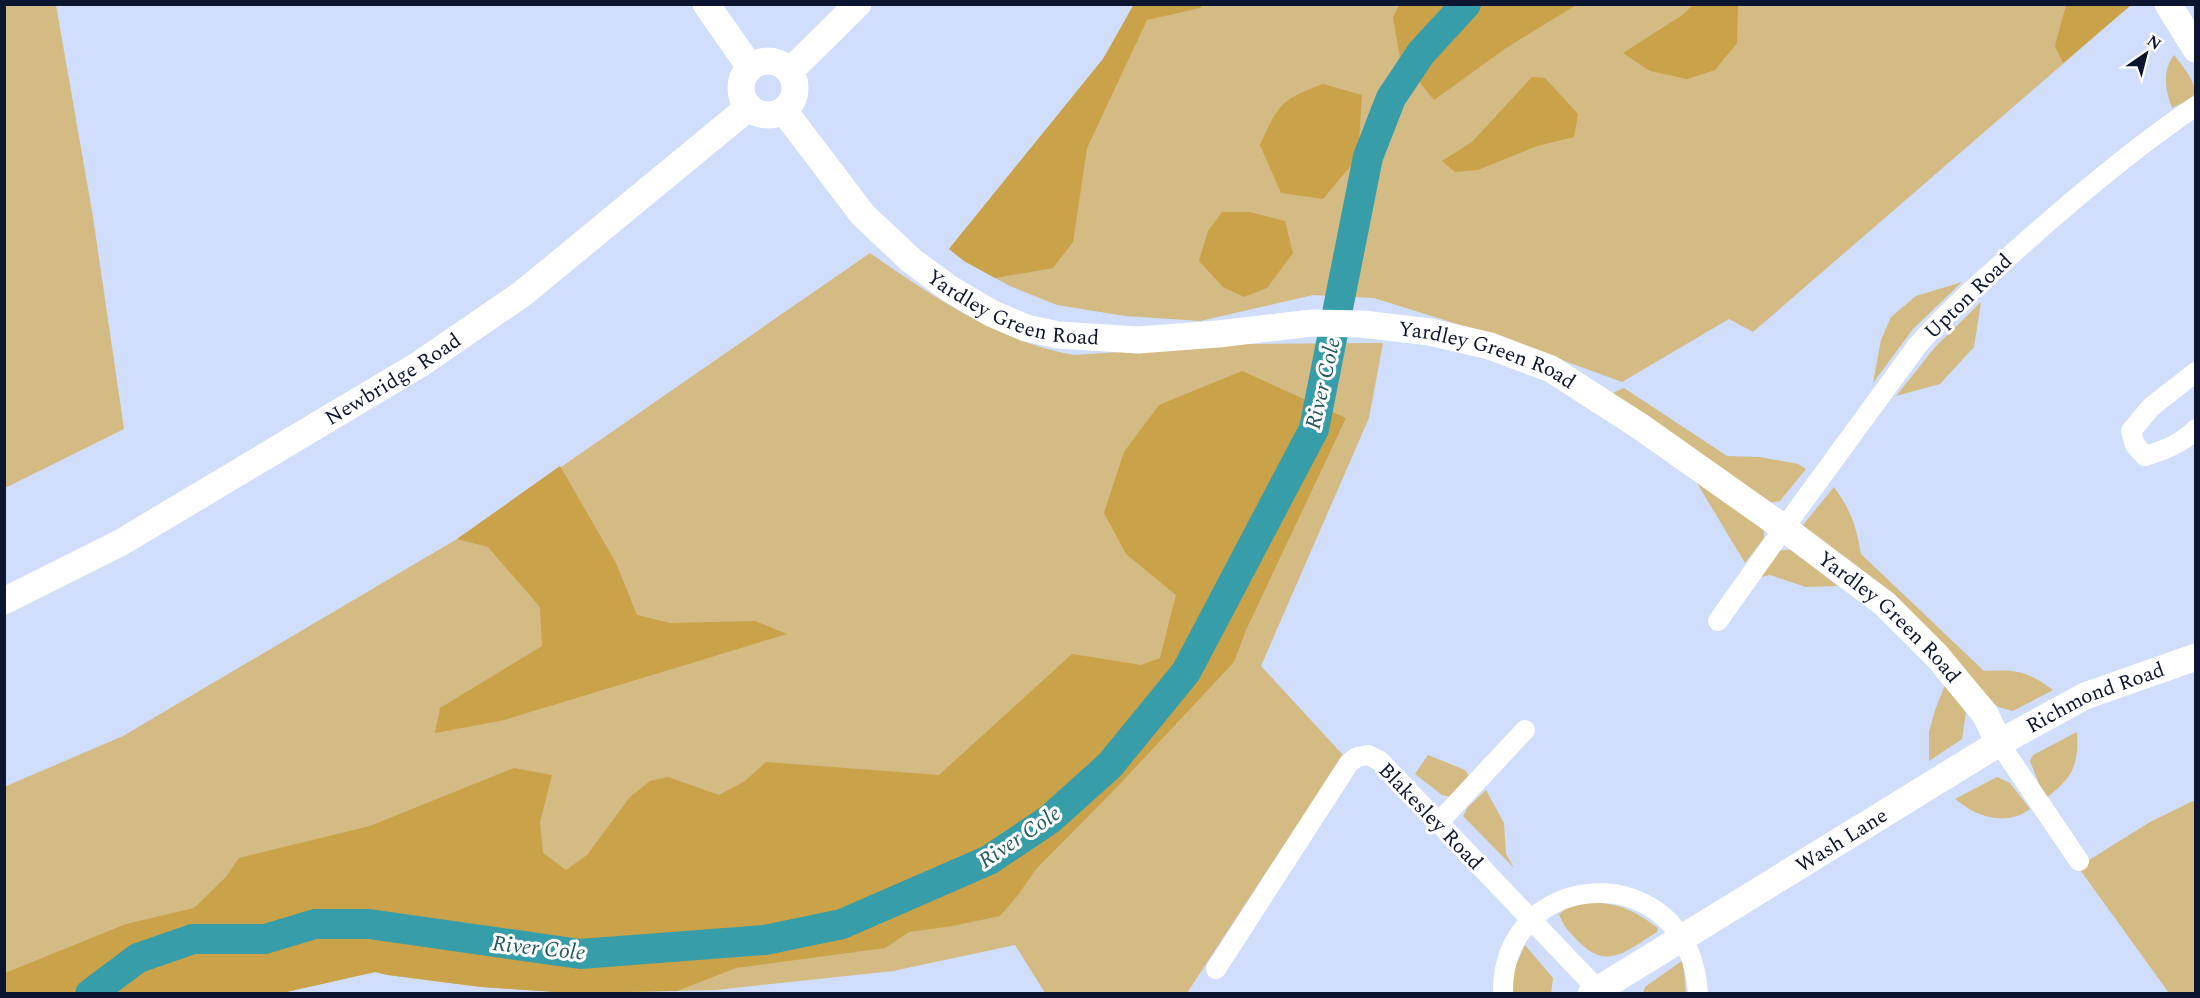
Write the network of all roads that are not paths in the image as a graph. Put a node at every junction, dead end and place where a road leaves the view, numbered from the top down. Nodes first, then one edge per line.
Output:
1 (706, 4) edge
2 (858, 4) edge
3 (2168, 4) edge
4 (2196, 49) edge
5 (750, 68) junction
6 (790, 71) junction
7 (2196, 106) edge
8 (749, 107) junction
9 (784, 111) junction
10 (2196, 372) edge
11 (2196, 429) edge
12 (1784, 528) junction
13 (4, 601) edge
14 (1718, 621) dead end
15 (2196, 657) edge
16 (1525, 730) dead end
17 (1999, 743) junction
18 (1438, 823) junction
19 (2079, 861) dead end
20 (1531, 919) junction
21 (1682, 936) junction
22 (1216, 969) dead end
23 (1597, 992) edge
24 (1503, 993) edge
25 (1698, 993) edge

1 - 5 street
2 - 6 street
3 - 4 street
5 - 6 street
5 - 8 street
6 - 9 street
7 - 12 street, Upton Road
8 - 9 street
8 - 13 street, Newbridge Road
9 - 12 street, Yardley Green Road
10 - 11 street
12 - 14 street, Upton Road
12 - 17 street, Yardley Green Road
15 - 17 street, Richmond Road
16 - 18 street
17 - 19 street, Yardley Green Road
17 - 21 street, Wash Lane
18 - 20 street, Blakesley Road
18 - 22 street, Blakesley Road
20 - 21 street
20 - 23 street, Blakesley Road
20 - 24 street
21 - 23 street, Wash Lane
21 - 25 street

